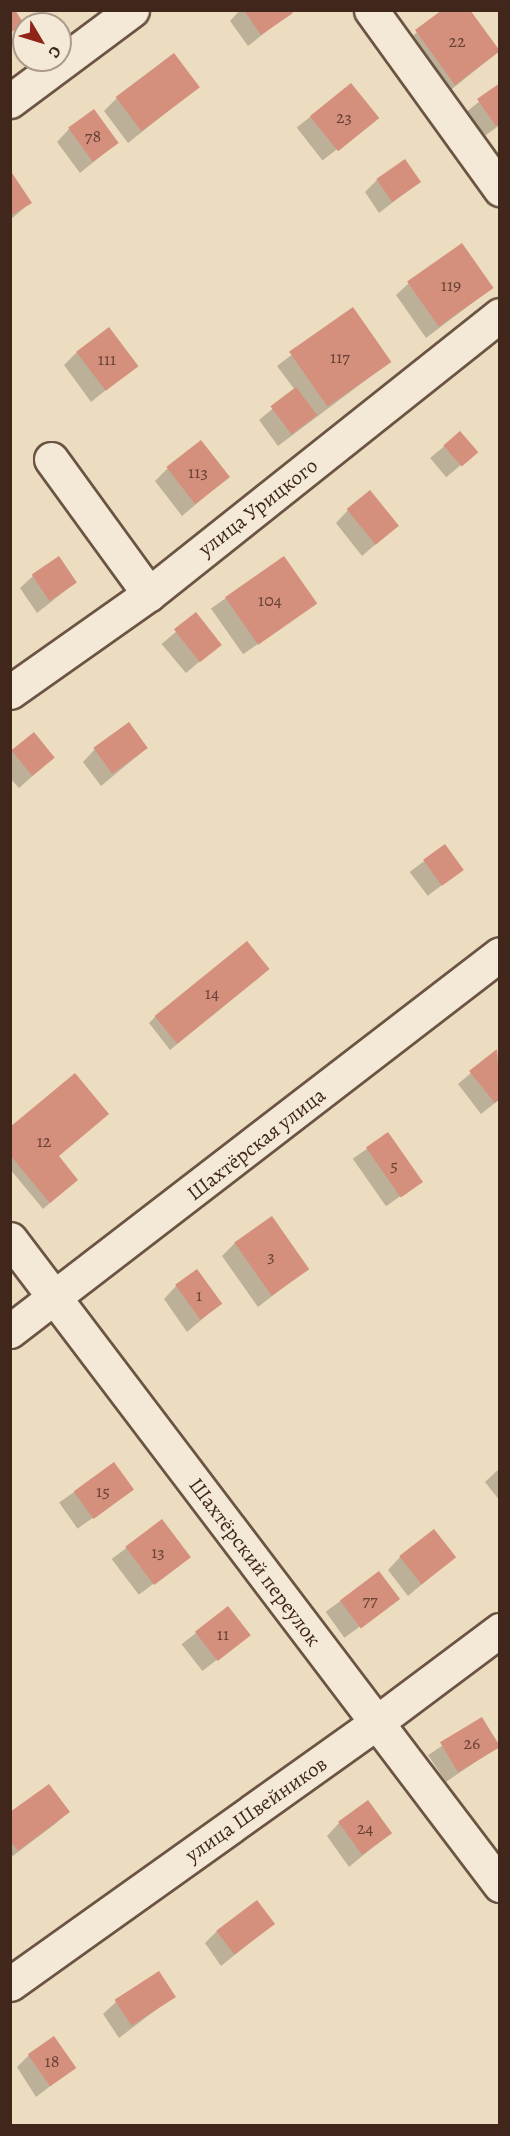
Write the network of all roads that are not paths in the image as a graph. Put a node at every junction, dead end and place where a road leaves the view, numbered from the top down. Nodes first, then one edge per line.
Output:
1 (132, 10) edge
2 (371, 10) edge
3 (10, 101) edge
4 (500, 189) edge
5 (500, 315) edge
6 (51, 459) dead end
7 (149, 594) junction
8 (10, 692) edge
9 (500, 954) edge
10 (10, 1239) edge
11 (56, 1299) junction
12 (10, 1331) edge
13 (500, 1630) edge
14 (377, 1722) junction
15 (500, 1885) edge
16 (10, 1984) edge

1 - 3 street
2 - 4 street
5 - 7 street, улица Урицкого
6 - 7 street
7 - 8 street, улица Урицкого
9 - 11 street, Шахтёрская улица
10 - 11 street, Шахтёрский переулок
11 - 12 street, Шахтёрская улица
11 - 14 street, Шахтёрский переулок
13 - 14 street, улица Швейников
14 - 15 street, Шахтёрский переулок
14 - 16 street, улица Швейников

